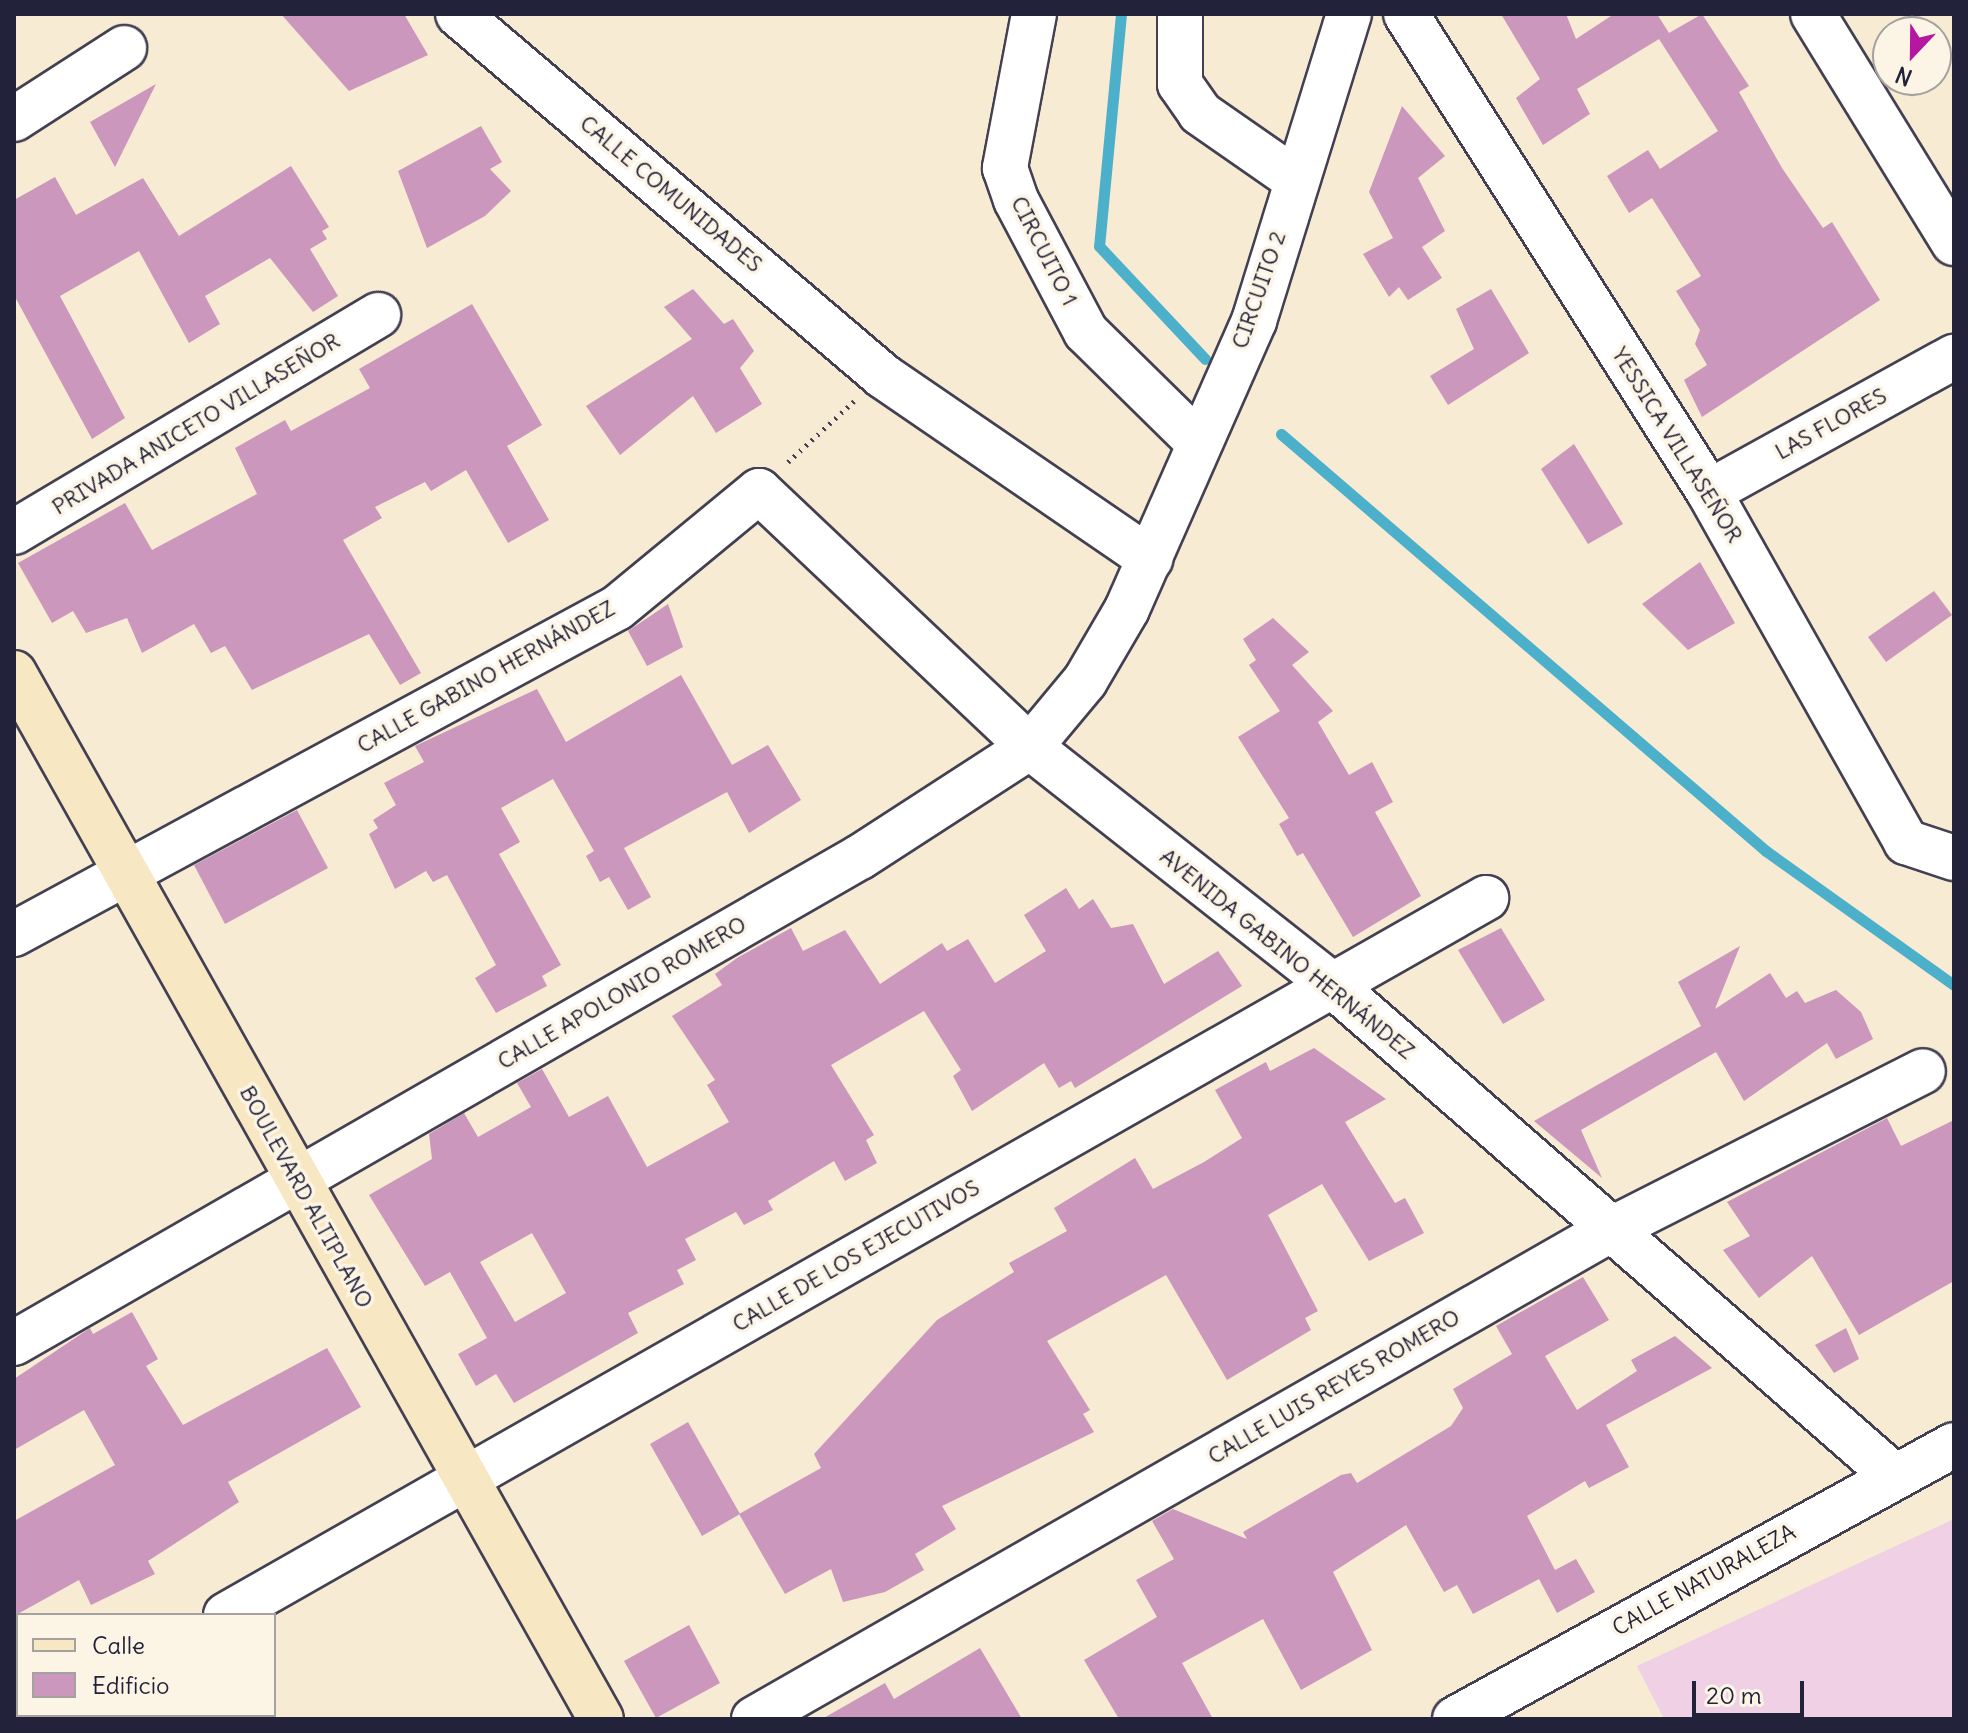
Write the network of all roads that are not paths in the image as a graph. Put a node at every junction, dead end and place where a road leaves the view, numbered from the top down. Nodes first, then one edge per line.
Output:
1 (458, 14) edge
2 (1034, 14) edge
3 (1180, 14) edge
4 (1349, 14) edge
5 (1406, 14) edge
6 (1813, 14) edge
7 (124, 48) dead end
8 (14, 119) edge
9 (1295, 179) junction
10 (1954, 243) edge
11 (378, 315) dead end
12 (1954, 357) edge
13 (1198, 442) junction
14 (759, 491) joint
15 (1709, 492) junction
16 (14, 532) edge
17 (1150, 559) junction
18 (14, 673) edge
19 (1030, 747) junction
20 (1954, 858) edge
21 (127, 872) junction
22 (1486, 898) dead end
23 (14, 934) edge
24 (1331, 984) junction
25 (1923, 1071) dead end
26 (296, 1179) junction
27 (1608, 1231) junction
28 (14, 1343) edge
29 (1954, 1445) edge
30 (1893, 1475) junction
31 (466, 1480) junction
32 (230, 1613) edge
33 (601, 1719) edge
34 (754, 1719) edge
35 (1455, 1719) edge

1 - 17 street, CALLE COMUNIDADES
2 - 13 street, CIRCUITO 1
3 - 9 street
4 - 9 street, CIRCUITO 2
5 - 15 street, YESSICA VILLASEÑOR
6 - 10 street
7 - 8 street
9 - 13 street, CIRCUITO 2
11 - 16 street, PRIVADA ANICETO VILLASEÑOR
12 - 15 street, LAS FLORES
13 - 17 street, CIRCUITO 2
14 - 19 street, AVENIDA GABINO HERNÁNDEZ
14 - 21 street, CALLE GABINO HERNÁNDEZ
15 - 20 street, YESSICA VILLASEÑOR
17 - 19 street, CALLE APOLONIO ROMERO
18 - 21 street, BOULEVARD ALTIPLANO
19 - 24 street, AVENIDA GABINO HERNÁNDEZ
19 - 26 street, CALLE APOLONIO ROMERO
21 - 23 street, CALLE GABINO HERNÁNDEZ
21 - 26 street, BOULEVARD ALTIPLANO
22 - 24 street, CALLE DE LOS EJECUTIVOS
24 - 27 street, AVENIDA GABINO HERNÁNDEZ
24 - 31 street, CALLE DE LOS EJECUTIVOS
25 - 27 street, CALLE LUIS REYES ROMERO
26 - 28 street, CALLE APOLONIO ROMERO
26 - 31 street, BOULEVARD ALTIPLANO
27 - 30 street, AVENIDA GABINO HERNÁNDEZ
27 - 34 street, CALLE LUIS REYES ROMERO
29 - 30 street, CALLE NATURALEZA
30 - 35 street, CALLE NATURALEZA
31 - 32 street, CALLE DE LOS EJECUTIVOS
31 - 33 street, BOULEVARD ALTIPLANO

